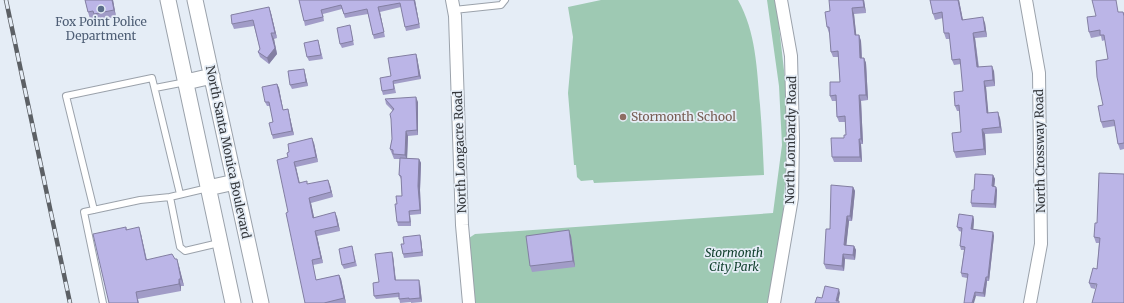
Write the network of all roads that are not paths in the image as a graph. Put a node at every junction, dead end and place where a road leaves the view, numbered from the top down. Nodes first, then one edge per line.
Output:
1 (168, 0) edge
2 (195, 0) edge
3 (505, 0) edge
4 (781, 0) edge
5 (1026, 0) edge
6 (453, 5) edge
7 (212, 76) junction
8 (186, 82) junction
9 (155, 88) junction
10 (235, 182) junction
11 (208, 188) junction
12 (180, 194) junction
13 (170, 197) junction
14 (94, 210) junction
15 (220, 243) junction
16 (103, 303) edge
17 (233, 303) edge
18 (261, 303) edge
19 (469, 303) edge
20 (774, 303) edge
21 (1030, 303) edge

1 - 8 street
2 - 7 street, North Santa Monica Boulevard
3 - 6 lane
4 - 20 street, North Lombardy Road
5 - 21 street, North Crossway Road
6 - 19 street, North Longacre Road
7 - 8 street
7 - 10 street, North Santa Monica Boulevard
8 - 9 lane
8 - 11 street
9 - 12 lane
9 - 14 lane
10 - 11 street
10 - 18 street, North Santa Monica Boulevard
11 - 12 lane
11 - 15 street
12 - 13 lane
13 - 14 lane
13 - 15 lane
14 - 16 lane
15 - 17 street

